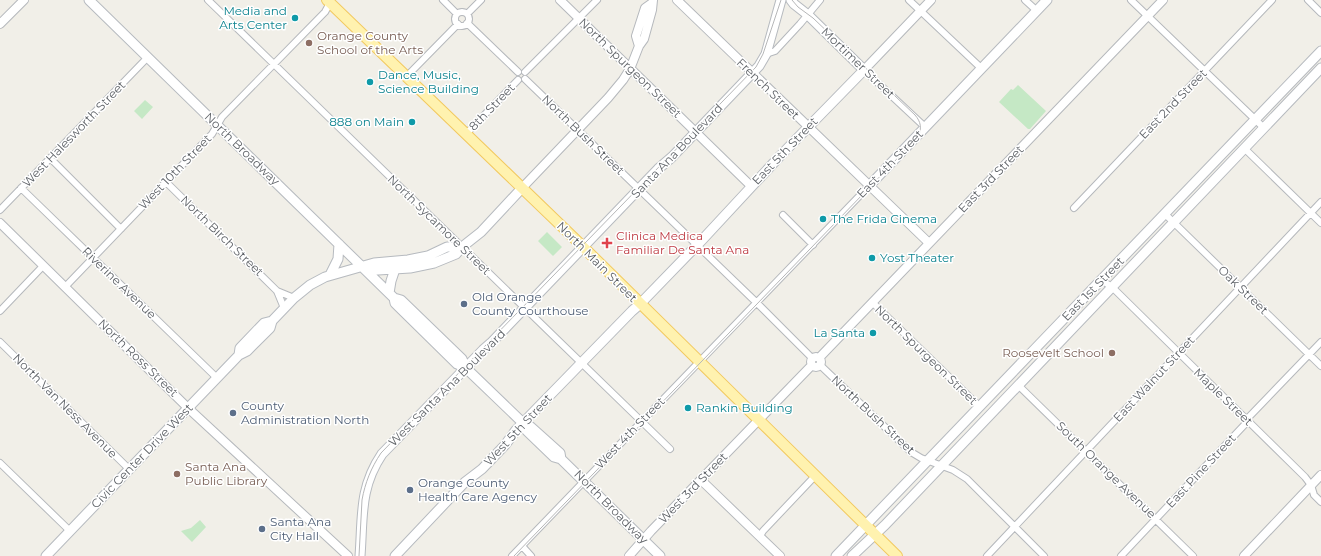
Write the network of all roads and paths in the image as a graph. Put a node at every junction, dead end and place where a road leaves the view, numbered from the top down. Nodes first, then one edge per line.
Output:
1 (24, 0) edge
2 (89, 0) edge
3 (208, 0) edge
4 (443, 0) edge
5 (481, 0) edge
6 (560, 0) edge
7 (597, 0) edge
8 (677, 0) edge
9 (781, 0) edge
10 (791, 0) edge
11 (820, 0) edge
12 (909, 0) edge
13 (931, 0) edge
14 (1025, 0) edge
15 (1047, 0) edge
16 (1131, 0) edge
17 (1163, 0) edge
18 (1272, 0) edge
19 (1308, 0) edge
20 (330, 1) edge
21 (652, 1) edge
22 (1036, 10) junction
23 (921, 11) junction
24 (1321, 13) edge
25 (457, 14) junction
26 (468, 14) junction
27 (808, 15) junction
28 (1148, 16) junction
29 (579, 19) junction
30 (467, 23) junction
31 (0, 24) edge
32 (458, 24) junction
33 (1321, 51) edge
34 (766, 54) junction
35 (148, 57) junction
36 (273, 64) junction
37 (1308, 64) junction
38 (981, 68) junction
39 (630, 69) junction
40 (864, 70) junction
41 (1205, 71) junction
42 (518, 72) junction
43 (525, 72) junction
44 (1320, 72) edge
45 (752, 73) junction
46 (406, 77) junction
47 (518, 80) junction
48 (525, 80) junction
49 (1255, 120) junction
50 (217, 125) junction
51 (808, 127) junction
52 (925, 127) junction
53 (1264, 128) junction
54 (578, 130) junction
55 (696, 132) junction
56 (466, 134) junction
57 (1244, 148) junction
58 (50, 158) junction
59 (166, 182) junction
60 (751, 186) junction
61 (869, 186) junction
62 (22, 188) junction
63 (522, 188) junction
64 (639, 190) junction
65 (1321, 202) edge
66 (1074, 208) dead end
67 (0, 210) edge
68 (1165, 214) junction
69 (1311, 214) junction
70 (782, 215) dead end
71 (1174, 222) junction
72 (1321, 223) edge
73 (0, 224) edge
74 (602, 228) joint
75 (121, 229) junction
76 (929, 243) junction
77 (339, 244) junction
78 (813, 245) junction
79 (462, 246) junction
80 (697, 246) junction
81 (583, 247) junction
82 (94, 258) junction
83 (43, 266) junction
84 (363, 267) junction
85 (395, 269) junction
86 (330, 275) junction
87 (1101, 280) junction
88 (65, 287) junction
89 (1112, 287) junction
90 (1240, 288) junction
91 (277, 291) junction
92 (392, 295) junction
93 (294, 298) junction
94 (757, 302) junction
95 (872, 302) junction
96 (640, 304) junction
97 (284, 308) junction
98 (525, 308) junction
99 (0, 311) edge
100 (0, 342) edge
101 (1321, 342) edge
102 (1178, 353) junction
103 (1309, 354) junction
104 (816, 361) junction
105 (699, 362) junction
106 (581, 363) junction
107 (1321, 366) edge
108 (466, 368) junction
109 (217, 378) junction
110 (1018, 385) junction
111 (980, 407) junction
112 (188, 408) junction
113 (758, 420) junction
114 (1247, 420) junction
115 (641, 421) junction
116 (523, 423) junction
117 (670, 449) dead end
118 (1086, 452) junction
119 (928, 461) junction
120 (0, 463) edge
121 (941, 465) junction
122 (129, 469) junction
123 (1321, 475) edge
124 (815, 476) junction
125 (701, 480) junction
126 (584, 481) junction
127 (1311, 485) junction
128 (1321, 502) edge
129 (1156, 519) junction
130 (866, 526) junction
131 (1015, 527) junction
132 (70, 531) junction
133 (874, 534) junction
134 (760, 536) junction
135 (644, 540) junction
136 (522, 546) junction
137 (46, 556) edge
138 (348, 556) edge
139 (360, 556) edge
140 (395, 556) edge
141 (512, 556) edge
142 (531, 556) edge
143 (629, 556) edge
144 (660, 556) edge
145 (780, 556) edge
146 (836, 556) edge
147 (852, 556) edge
148 (897, 556) edge
149 (987, 556) edge
150 (1044, 556) edge
151 (1121, 556) edge
152 (1193, 556) edge
153 (1244, 556) edge

1 - 31 street
2 - 35 main road, North Broadway
3 - 36 street, North Sycamore Street
4 - 25 street
5 - 26 street
6 - 29 street, North Spurgeon Street
7 - 29 street
8 - 45 street, French Street
9 - 34 main road, Santa Ana Boulevard
10 - 27 main road, Mortimer Street
11 - 27 street
12 - 23 street
13 - 23 street, East 5th Street
14 - 22 street
15 - 22 main road, East 4th Street
16 - 28 street
17 - 28 street, East 3rd Street
18 - 41 street, East 2nd Street
19 - 24 street
20 - 36 street, West 10th Street
20 - 46 main road, North Main Street
21 - 39 street
22 - 38 main road, East 4th Street
23 - 38 street
23 - 40 street, East 5th Street
25 - 26 street
25 - 32 street
26 - 30 street
27 - 34 street
27 - 40 main road, Mortimer Street
28 - 41 street
28 - 76 street, East 3rd Street
29 - 39 street, North Spurgeon Street
29 - 43 street
30 - 32 street
30 - 42 street
32 - 46 street
33 - 37 main road, East 1st Street
34 - 45 main road, Santa Ana Boulevard
35 - 50 main road, North Broadway
35 - 58 street, West Halesworth Street
36 - 50 street, West 10th Street
36 - 79 street, North Sycamore Street
37 - 44 street
37 - 49 main road, East 1st Street
38 - 52 main road, East 4th Street
39 - 54 street
39 - 55 street, North Spurgeon Street
40 - 51 main road, East 5th Street
40 - 52 street, Mortimer Street
41 - 49 street
41 - 66 street, East 2nd Street
42 - 43 street
42 - 47 street
43 - 48 street
44 - 53 main road, East 1st Street
45 - 51 street, French Street
45 - 55 main road, Santa Ana Boulevard
46 - 56 main road, North Main Street
47 - 48 street
47 - 56 street, 8th Street
48 - 54 street, North Bush Street
49 - 53 street
49 - 68 main road, East 1st Street
50 - 59 street, West 10th Street
50 - 77 main road, North Broadway
51 - 60 main road, East 5th Street
51 - 61 street, French Street
52 - 61 main road, East 4th Street
53 - 57 main road, East 1st Street
54 - 63 street
54 - 64 street, North Bush Street
55 - 60 street, North Spurgeon Street
55 - 64 main road, Santa Ana Boulevard
56 - 63 main road, North Main Street
57 - 69 street
57 - 71 main road, East 1st Street
58 - 62 street, West Halesworth Street
58 - 75 street
59 - 75 street, West 10th Street
59 - 91 street, North Birch Street
60 - 80 main road, East 5th Street
61 - 76 street, French Street
61 - 78 street, East 4th Street
62 - 67 street, West Halesworth Street
62 - 82 street, Riverine Avenue
63 - 79 main road, Civic Center Drive West
63 - 81 main road, North Main Street
64 - 74 main road, Santa Ana Boulevard
64 - 80 street, North Bush Street
65 - 69 street, East Walnut Street
68 - 71 street, Oak Street
68 - 87 main road, East 1st Street
69 - 72 street
69 - 90 street, East Walnut Street
70 - 78 street
71 - 89 main road, East 1st Street
71 - 90 street, Oak Street
73 - 83 street, North Ross Street
74 - 81 main road, West Santa Ana Boulevard
75 - 82 street, West 10th Street
76 - 95 street, East 3rd Street
77 - 84 main road, North Broadway
77 - 86 main road
78 - 94 street, East 4th Street
79 - 84 main road, Civic Center Drive West
79 - 85 main road, Civic Center Drive West
79 - 98 street, North Sycamore Street
80 - 94 street, North Bush Street
80 - 96 main road, East 5th Street
81 - 96 main road, North Main Street
81 - 98 main road, West Santa Ana Boulevard
82 - 88 street, West 10th Street
82 - 109 street, Riverine Avenue
83 - 88 street, North Ross Street
83 - 99 street
84 - 85 main road, Civic Center Drive West
84 - 86 main road, Civic Center Drive West
84 - 92 main road, North Broadway
85 - 92 main road
86 - 93 main road, Civic Center Drive West
87 - 89 street, Maple Street
87 - 111 main road, East 1st Street
88 - 112 street, North Ross Street
89 - 102 street, Maple Street
89 - 110 main road, East 1st Street
90 - 102 street, East Walnut Street
90 - 103 street, Oak Street
91 - 93 street, North Birch Street
91 - 97 street, North Birch Street
92 - 108 main road, North Broadway
93 - 97 main road, Civic Center Drive West
94 - 104 street, North Bush Street
94 - 105 street, East 4th Street
95 - 104 street, East 3rd Street
95 - 111 street, North Spurgeon Street
96 - 105 main road, North Main Street
96 - 106 main road, West 5th Street
97 - 109 main road, Civic Center Drive West
98 - 106 street, North Sycamore Street
98 - 108 main road, West Santa Ana Boulevard
100 - 122 street, North Van Ness Avenue
101 - 103 street, East Pine Street
102 - 114 street, Maple Street
102 - 118 street, East Walnut Street
103 - 107 street, Oak Street
103 - 114 street, East Pine Street
104 - 113 street, East 3rd Street
104 - 119 street, North Bush Street
105 - 113 main road, North Main Street
105 - 115 street, West 4th Street
106 - 115 street, North Sycamore Street
106 - 116 main road, West 5th Street
108 - 116 main road, North Broadway
108 - 139 main road, West Santa Ana Boulevard
109 - 112 main road, Civic Center Drive West
110 - 118 street, South Orange Avenue
110 - 121 main road, East 1st Street
111 - 119 main road, East 1st Street
112 - 122 main road, Civic Center Drive West
112 - 138 street, North Ross Street
113 - 124 main road, North Main Street
113 - 125 street, West 3rd Street
114 - 127 street, Maple Street
114 - 129 street, East Pine Street
115 - 117 street, North Sycamore Street
115 - 126 street, West 4th Street
116 - 126 main road, North Broadway
116 - 140 main road, West 5th Street
118 - 129 street, South Orange Avenue
118 - 131 street, East Walnut Street
119 - 121 street, North Bush Street
119 - 130 main road, East 1st Street
120 - 132 street
121 - 131 street, North Bush Street
121 - 133 main road, East 1st Street
122 - 132 main road, Civic Center Drive West
123 - 127 street
124 - 130 main road, North Main Street
124 - 134 street
125 - 134 street
125 - 135 street, West 3rd Street
126 - 135 main road, North Broadway
126 - 136 street, West 4th Street
127 - 128 street, Maple Street
127 - 153 street
129 - 151 street, East Pine Street
129 - 152 street, South Orange Avenue
130 - 133 main road, North Main Street
130 - 146 main road, East 1st Street
131 - 149 street, East Walnut Street
131 - 150 street, North Bush Street
132 - 137 main road, Civic Center Drive West
133 - 147 main road, East 1st Street
133 - 148 main road, North Main Street
134 - 145 street
135 - 143 street, West 3rd Street
135 - 144 main road, North Broadway
136 - 141 street, West 4th Street
136 - 142 street

